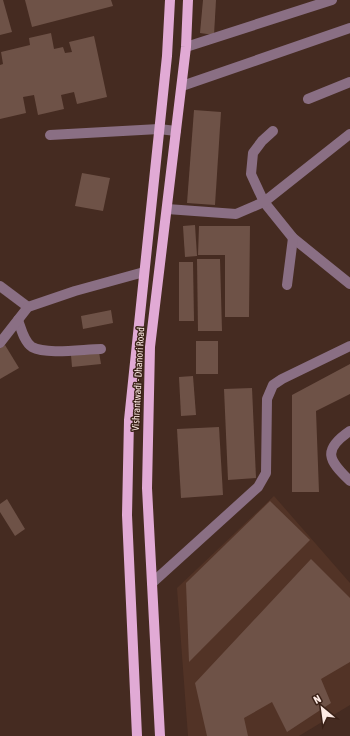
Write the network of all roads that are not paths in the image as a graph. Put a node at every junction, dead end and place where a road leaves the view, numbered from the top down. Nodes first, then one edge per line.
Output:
1 (170, 0) edge
2 (188, 0) edge
3 (332, 0) edge
4 (350, 28) edge
5 (186, 47) junction
6 (350, 82) edge
7 (182, 86) junction
8 (308, 99) dead end
9 (159, 128) junction
10 (176, 131) junction
11 (273, 131) dead end
12 (350, 134) edge
13 (50, 135) dead end
14 (264, 202) junction
15 (167, 209) junction
16 (293, 238) junction
17 (144, 272) junction
18 (350, 284) edge
19 (287, 285) dead end
20 (0, 286) edge
21 (28, 307) junction
22 (18, 320) junction
23 (0, 343) edge
24 (350, 346) edge
25 (101, 349) dead end
26 (350, 431) edge
27 (350, 482) edge
28 (152, 583) junction
29 (136, 736) edge
30 (160, 736) edge

1 - 9 main road, Vishrantwadi - Dhanori Road
2 - 5 main road, Vishrantwadi - Dhanori Road
3 - 5 street
4 - 7 street
5 - 7 main road, Vishrantwadi - Dhanori Road
6 - 8 street
7 - 10 main road, Vishrantwadi - Dhanori Road
9 - 10 street
9 - 13 street
9 - 17 main road, Vishrantwadi - Dhanori Road
10 - 15 main road, Vishrantwadi - Dhanori Road
11 - 14 street
12 - 14 street
14 - 15 street
14 - 16 street
15 - 28 main road, Vishrantwadi - Dhanori Road
16 - 18 street
16 - 19 street
17 - 21 street
17 - 29 main road, Vishrantwadi - Dhanori Road
20 - 21 street
21 - 22 street
22 - 23 street
22 - 25 street
24 - 28 street
26 - 27 street
28 - 30 main road, Vishrantwadi - Dhanori Road

